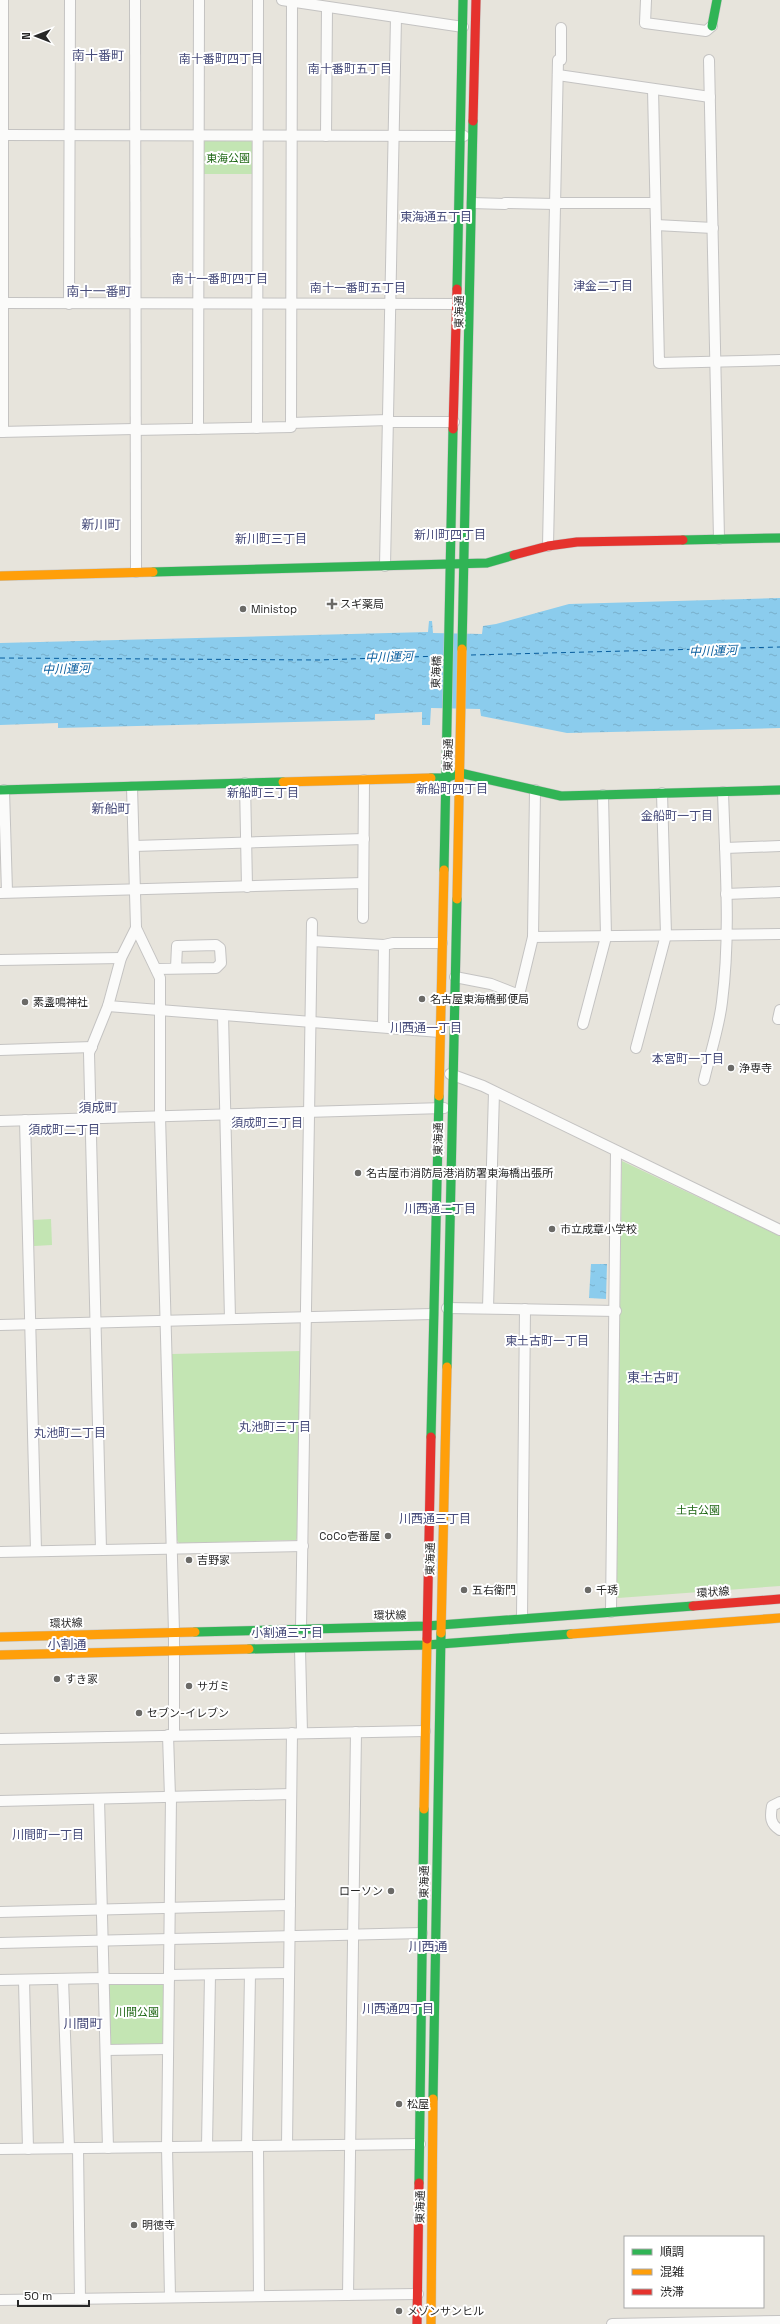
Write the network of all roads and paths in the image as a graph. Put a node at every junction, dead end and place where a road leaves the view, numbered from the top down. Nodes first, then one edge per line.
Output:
1 (3, 0) edge
2 (70, 0) edge
3 (135, 0) edge
4 (199, 0) edge
5 (258, 0) edge
6 (463, 0) edge
7 (476, 0) edge
8 (646, 0) edge
9 (716, 0) edge
10 (287, 1) edge
11 (328, 7) junction
12 (396, 17) junction
13 (712, 26) joint
14 (463, 27) junction
15 (561, 28) dead end
16 (709, 60) dead end
17 (558, 75) junction
18 (653, 89) junction
19 (710, 97) junction
20 (2, 135) edge
21 (69, 135) junction
22 (134, 135) junction
23 (200, 135) junction
24 (257, 136) junction
25 (292, 136) junction
26 (326, 136) junction
27 (394, 136) junction
28 (461, 136) junction
29 (474, 136) junction
30 (472, 203) junction
31 (555, 203) junction
32 (655, 203) junction
33 (656, 225) junction
34 (713, 228) junction
35 (2, 303) edge
36 (69, 304) junction
37 (134, 304) junction
38 (199, 304) junction
39 (257, 304) junction
40 (291, 304) junction
41 (391, 304) junction
42 (456, 304) junction
43 (471, 304) junction
44 (780, 360) edge
45 (716, 362) junction
46 (388, 421) junction
47 (454, 422) junction
48 (291, 423) junction
49 (257, 428) junction
50 (198, 429) junction
51 (134, 430) junction
52 (2, 432) edge
53 (780, 538) edge
54 (719, 539) junction
55 (548, 546) junction
56 (452, 564) junction
57 (463, 564) junction
58 (385, 566) junction
59 (136, 572) junction
60 (0, 576) edge
61 (460, 773) junction
62 (445, 778) junction
63 (364, 780) junction
64 (245, 784) junction
65 (132, 787) junction
66 (2, 790) edge
67 (535, 790) junction
68 (780, 790) edge
69 (723, 792) junction
70 (662, 793) junction
71 (603, 795) junction
72 (364, 839) junction
73 (246, 843) junction
74 (134, 846) junction
75 (780, 846) edge
76 (725, 848) junction
77 (364, 883) junction
78 (247, 886) junction
79 (135, 889) junction
80 (780, 892) edge
81 (4, 893) edge
82 (726, 894) junction
83 (363, 918) dead end
84 (312, 923) dead end
85 (136, 928) junction
86 (780, 934) edge
87 (666, 935) junction
88 (727, 935) junction
89 (533, 937) junction
90 (606, 937) junction
91 (312, 941) junction
92 (442, 943) junction
93 (384, 945) junction
94 (121, 958) junction
95 (0, 960) edge
96 (176, 968) junction
97 (156, 969) junction
98 (455, 977) junction
99 (108, 1006) junction
100 (780, 1010) edge
101 (160, 1011) junction
102 (223, 1016) junction
103 (780, 1020) edge
104 (311, 1022) junction
105 (583, 1024) dead end
106 (383, 1027) junction
107 (440, 1032) junction
108 (92, 1047) junction
109 (636, 1048) dead end
110 (0, 1050) edge
111 (439, 1069) junction
112 (452, 1075) junction
113 (704, 1080) dead end
114 (494, 1092) junction
115 (451, 1107) junction
116 (438, 1108) junction
117 (310, 1112) junction
118 (225, 1113) junction
119 (160, 1116) junction
120 (89, 1118) junction
121 (25, 1120) junction
122 (0, 1121) edge
123 (616, 1151) junction
124 (780, 1230) edge
125 (447, 1308) junction
126 (488, 1308) junction
127 (526, 1309) junction
128 (616, 1311) junction
129 (433, 1314) junction
130 (307, 1317) junction
131 (230, 1319) junction
132 (164, 1321) junction
133 (95, 1322) junction
134 (0, 1324) edge
135 (30, 1324) junction
136 (303, 1546) junction
137 (171, 1549) junction
138 (101, 1550) junction
139 (36, 1551) junction
140 (0, 1552) edge
141 (780, 1599) edge
142 (611, 1612) junction
143 (522, 1618) junction
144 (780, 1618) edge
145 (441, 1625) junction
146 (427, 1626) junction
147 (301, 1629) junction
148 (174, 1632) junction
149 (0, 1637) edge
150 (441, 1643) junction
151 (427, 1645) junction
152 (300, 1649) junction
153 (173, 1651) junction
154 (0, 1655) edge
155 (425, 1731) junction
156 (356, 1732) junction
157 (297, 1733) junction
158 (171, 1735) junction
159 (0, 1738) edge
160 (292, 1794) junction
161 (171, 1797) junction
162 (100, 1799) junction
163 (0, 1801) edge
164 (780, 1802) edge
165 (780, 1830) edge
166 (290, 1905) junction
167 (170, 1908) junction
168 (102, 1909) junction
169 (0, 1912) edge
170 (422, 1933) junction
171 (353, 1935) junction
172 (290, 1936) junction
173 (170, 1939) junction
174 (103, 1941) junction
175 (0, 1944) edge
176 (289, 1973) junction
177 (250, 1974) junction
178 (210, 1975) junction
179 (169, 1977) junction
180 (104, 1978) junction
181 (63, 1979) junction
182 (0, 1980) edge
183 (24, 1980) junction
184 (168, 2049) junction
185 (106, 2050) junction
186 (420, 2144) junction
187 (287, 2145) junction
188 (350, 2145) junction
189 (207, 2146) junction
190 (247, 2146) junction
191 (258, 2146) junction
192 (167, 2147) junction
193 (73, 2148) junction
194 (108, 2148) junction
195 (0, 2149) edge
196 (28, 2149) junction
197 (418, 2294) junction
198 (348, 2295) junction
199 (259, 2296) junction
200 (170, 2297) junction
201 (80, 2299) junction
202 (0, 2300) edge
203 (780, 2321) edge
204 (417, 2324) edge
205 (431, 2324) edge
206 (612, 2324) edge

1 - 20 street
2 - 21 street
3 - 22 street
4 - 23 street
5 - 24 street
6 - 14 main road, 東海橋
7 - 29 main road, 東海通
8 - 13 street
9 - 13 main road
10 - 11 street
10 - 25 street
11 - 12 street
11 - 26 street
12 - 14 street
12 - 27 street
14 - 28 main road, 東海橋
15 - 17 street
16 - 19 street
17 - 18 street
17 - 31 street
18 - 19 street
18 - 32 street
19 - 34 street
20 - 21 street
20 - 35 street
21 - 22 street
21 - 36 street
22 - 23 street
22 - 37 street
23 - 24 street
23 - 38 street
24 - 25 street
24 - 39 street
25 - 26 street
25 - 40 street
26 - 27 street
27 - 28 street
27 - 41 street
28 - 29 street
28 - 42 main road, 東海橋
29 - 30 main road, 東海通
30 - 31 street
30 - 43 main road, 東海通
31 - 32 street
31 - 55 street
32 - 33 street
33 - 34 street
33 - 45 street
34 - 45 street
35 - 36 street
35 - 52 street
36 - 37 street
37 - 38 street
37 - 51 street
38 - 39 street
38 - 50 street
39 - 40 street
39 - 49 street
40 - 41 street
40 - 48 street
41 - 42 street
41 - 46 street
42 - 43 street
42 - 47 main road, 東海橋
43 - 57 main road, 東海通
44 - 45 street
45 - 54 street
46 - 47 street
46 - 48 street
46 - 58 street
47 - 56 main road, 東海橋
48 - 49 street
49 - 50 street
50 - 51 street
51 - 52 street
51 - 59 street
53 - 54 main road
54 - 55 main road
55 - 57 main road
56 - 57 main road
56 - 58 main road
56 - 62 main road, 東海橋
57 - 61 main road, 東海通
58 - 59 main road
59 - 60 main road
61 - 62 main road
61 - 67 main road
61 - 98 main road, 東海通
62 - 63 main road
62 - 92 main road, 東海橋
63 - 64 main road
63 - 72 street
64 - 65 main road
64 - 73 street
65 - 66 main road
65 - 74 street
66 - 81 street
67 - 71 main road
67 - 89 street
68 - 69 main road
69 - 70 main road
69 - 76 street
70 - 71 main road
70 - 87 street
71 - 90 street
72 - 73 street
72 - 77 street
73 - 74 street
73 - 78 street
74 - 79 street
75 - 76 street
76 - 82 street
77 - 78 street
77 - 83 street
78 - 79 street
79 - 81 street
79 - 85 street
80 - 82 street
82 - 88 street
84 - 91 street
85 - 94 street
85 - 97 street
86 - 88 street
87 - 88 street
87 - 90 street
87 - 109 street
88 - 113 street
89 - 90 street
89 - 98 street
90 - 105 street
91 - 93 street
91 - 104 street
92 - 93 street
92 - 107 main road, 東海橋
93 - 106 street
94 - 95 street
94 - 99 street
96 - 96 street
96 - 97 street
97 - 101 street
98 - 112 main road, 東海通
99 - 101 street
99 - 108 street
100 - 103 street
101 - 102 street
101 - 119 street
102 - 104 street
102 - 118 street
104 - 106 street
104 - 117 street
106 - 107 street
107 - 111 main road, 東海橋
108 - 110 street
108 - 120 street
111 - 112 street
111 - 116 main road, 東海橋
112 - 114 street
112 - 115 main road, 東海通
114 - 123 street
114 - 126 street
115 - 116 street
115 - 125 main road, 東海通
116 - 117 street
116 - 129 main road, 東海通
117 - 118 street
117 - 130 street
118 - 119 street
118 - 131 street
119 - 120 street
119 - 132 street
120 - 121 street
120 - 133 street
121 - 122 street
121 - 135 street
123 - 124 street
123 - 128 street
125 - 126 street
125 - 145 main road, 東海通
126 - 127 street
127 - 128 street
127 - 143 street
128 - 142 street
129 - 130 street
129 - 146 main road, 東海通
130 - 131 street
130 - 136 street
131 - 132 street
132 - 133 street
132 - 137 street
133 - 135 street
133 - 138 street
134 - 135 street
135 - 139 street
136 - 137 street
136 - 147 street
137 - 138 street
137 - 148 street
138 - 139 street
139 - 140 street
141 - 142 main road, 環状線
142 - 143 main road, 環状線
143 - 145 main road, 環状線
144 - 150 main road
145 - 146 main road, 環状線
145 - 150 main road, 東海通
146 - 147 main road, 環状線
146 - 151 main road, 東海通
147 - 148 main road, 環状線
148 - 149 main road, 環状線
148 - 153 street
150 - 151 main road
150 - 205 main road, 東海通
151 - 152 main road
151 - 155 main road, 東海通
152 - 153 main road
152 - 157 street
153 - 154 main road
153 - 158 street
155 - 156 street
155 - 170 main road, 東海通
156 - 157 street
156 - 171 street
157 - 158 street
157 - 160 street
158 - 159 street
158 - 161 street
160 - 161 street
160 - 166 street
161 - 162 street
161 - 167 street
162 - 163 street
162 - 168 street
164 - 165 street
166 - 167 street
166 - 172 street
167 - 168 street
167 - 173 street
168 - 169 street
168 - 174 street
170 - 171 street
170 - 186 main road, 東海通
171 - 172 street
171 - 188 street
172 - 173 street
172 - 176 street
173 - 174 street
173 - 179 street
174 - 175 street
174 - 180 street
176 - 177 street
176 - 187 street
177 - 178 street
177 - 190 street
178 - 179 street
178 - 189 street
179 - 180 street
179 - 184 street
180 - 181 street
180 - 185 street
181 - 183 street
181 - 193 street
182 - 183 street
183 - 196 street
184 - 185 street
184 - 192 street
185 - 194 street
186 - 188 street
186 - 197 main road, 東海通
187 - 188 street
187 - 191 street
188 - 198 street
189 - 190 street
189 - 192 street
190 - 191 street
191 - 199 street
192 - 194 street
192 - 200 street
193 - 194 street
193 - 196 street
193 - 201 street
195 - 196 street
197 - 198 street
197 - 204 main road, 東海通
198 - 199 street
199 - 200 street
200 - 201 street
201 - 202 street
203 - 206 street

